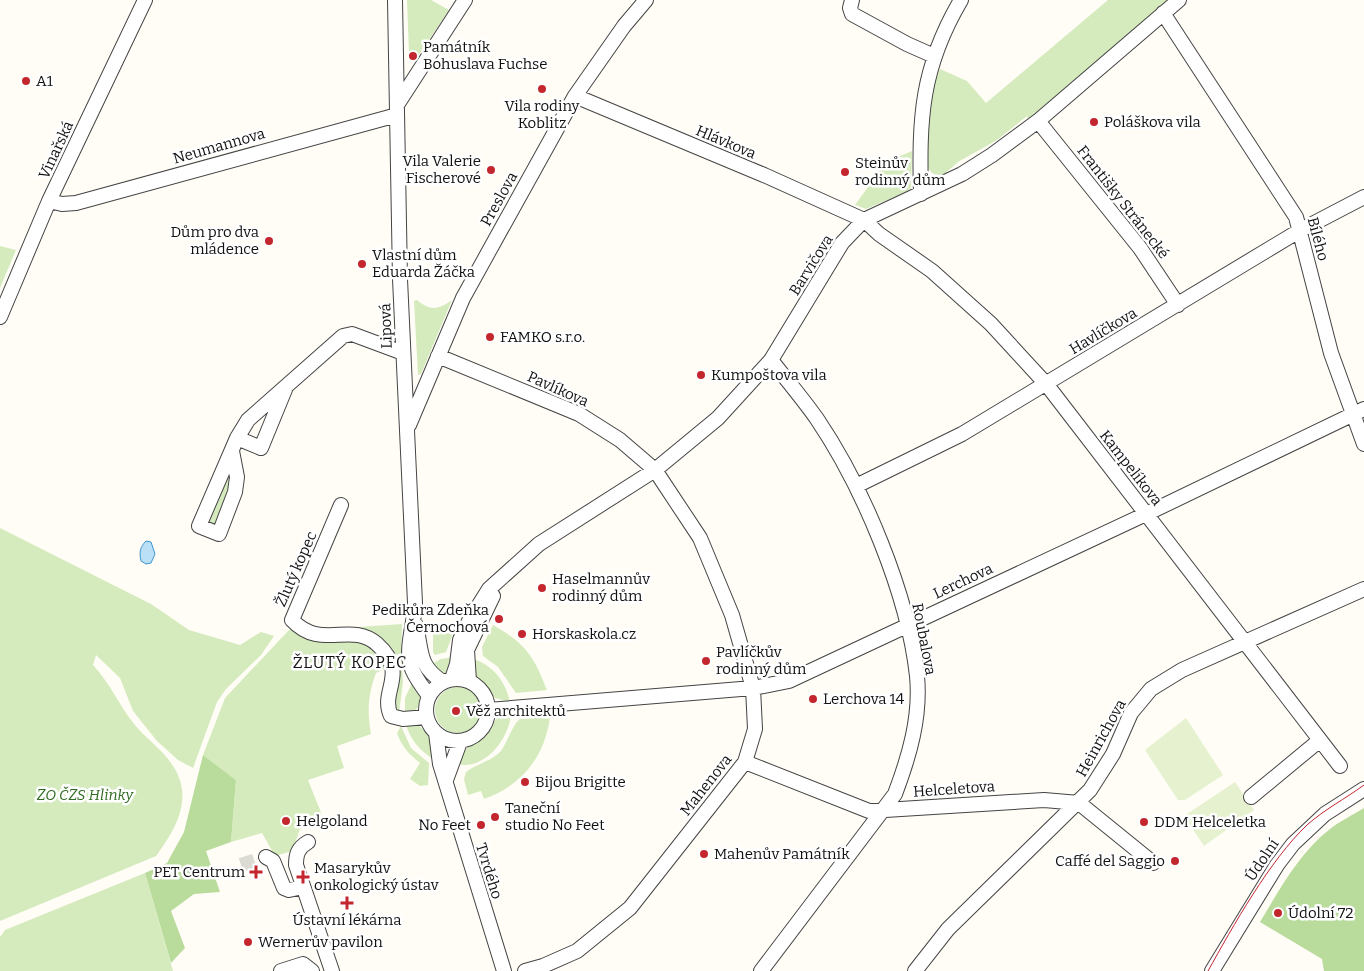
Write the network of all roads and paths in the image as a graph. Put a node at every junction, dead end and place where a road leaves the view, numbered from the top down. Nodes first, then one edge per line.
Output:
1 (145, 0) edge
2 (395, 0) edge
3 (465, 0) edge
4 (646, 0) edge
5 (852, 0) edge
6 (961, 0) edge
7 (1179, 0) edge
8 (1164, 13) junction
9 (934, 56) junction
10 (575, 96) junction
11 (397, 110) junction
12 (1038, 121) junction
13 (921, 194) junction
14 (1364, 197) edge
15 (49, 201) junction
16 (864, 220) junction
17 (1298, 231) junction
18 (1178, 305) junction
19 (0, 317) edge
20 (403, 353) junction
21 (438, 356) junction
22 (771, 360) junction
23 (288, 384) junction
24 (1047, 385) junction
25 (1358, 412) edge
26 (407, 430) junction
27 (235, 444) junction
28 (1364, 444) edge
29 (655, 470) junction
30 (856, 486) junction
31 (342, 506) dead end
32 (1146, 514) junction
33 (499, 581) junction
34 (1364, 589) edge
35 (415, 621) junction
36 (908, 625) junction
37 (1245, 642) junction
38 (447, 681) junction
39 (469, 681) junction
40 (752, 688) junction
41 (429, 696) junction
42 (488, 710) junction
43 (426, 716) junction
44 (436, 733) junction
45 (1320, 740) junction
46 (460, 742) junction
47 (746, 762) junction
48 (1340, 766) dead end
49 (446, 780) junction
50 (1364, 788) edge
51 (1251, 797) dead end
52 (1079, 803) junction
53 (885, 810) junction
54 (308, 842) dead end
55 (266, 857) dead end
56 (1153, 863) dead end
57 (303, 887) junction
58 (281, 971) edge
59 (312, 971) edge
60 (332, 971) edge
61 (504, 971) edge
62 (525, 971) edge
63 (761, 971) edge
64 (915, 971) edge
65 (1212, 971) edge

1 - 15 street, Vinařská
2 - 11 street, Lipová
3 - 11 street
4 - 10 street, Preslova
5 - 9 street
6 - 9 street
7 - 8 street, Barvičova
8 - 12 street, Barvičova
8 - 17 street, Bílého
9 - 13 street
10 - 16 street, Hlávkova
10 - 21 street, Preslova
11 - 15 street, Neumannova
11 - 20 street, Lipová
12 - 13 street, Barvičova
12 - 18 street, Františky Stránecké
13 - 16 street, Barvičova
14 - 17 street, Havlíčkova
15 - 19 street, Vinařská
16 - 22 street, Barvičova
16 - 24 street, Kampelíkova
17 - 18 street, Havlíčkova
17 - 25 street, Bílého
18 - 24 street, Havlíčkova
20 - 23 street
20 - 26 street, Lipová
21 - 26 street, Preslova
21 - 29 street, Pavlíkova
22 - 29 street, Barvičova
22 - 30 street, Roubalova
23 - 27 street
23 - 27 street
24 - 30 street, Havlíčkova
24 - 32 street, Kampelíkova
25 - 28 street, Bílého
25 - 32 street, Lerchova
26 - 35 street, Lipová
27 - 27 street
29 - 33 street, Barvičova
29 - 40 street, Mahenova
30 - 36 street, Roubalova
31 - 43 street, Žlutý kopec
32 - 36 street, Lerchova
32 - 37 street, Kampelíkova
33 - 38 street, Barvičova
33 - 39 street, Barvičova
34 - 37 street, Heinrichova
35 - 38 street, Lipová
35 - 41 street, Lipová
36 - 40 street, Lerchova
36 - 53 street, Roubalova
37 - 45 street, Kampelíkova
37 - 52 street, Heinrichova
38 - 39 street
38 - 41 street
39 - 42 street
40 - 42 street, Lerchova
40 - 47 street, Mahenova
41 - 43 street
42 - 46 street
43 - 44 street
44 - 46 street
44 - 49 street, Tvrdého
45 - 48 street, Kampelíkova
45 - 51 street
46 - 49 street
47 - 53 street, Helceletova
47 - 62 street, Mahenova
49 - 61 street, Tvrdého
50 - 65 street, Údolní
52 - 53 street, Helceletova
52 - 56 street
52 - 64 street, Heinrichova
53 - 63 street, Roubalova
54 - 57 street
55 - 57 street
57 - 60 street
58 - 59 street

